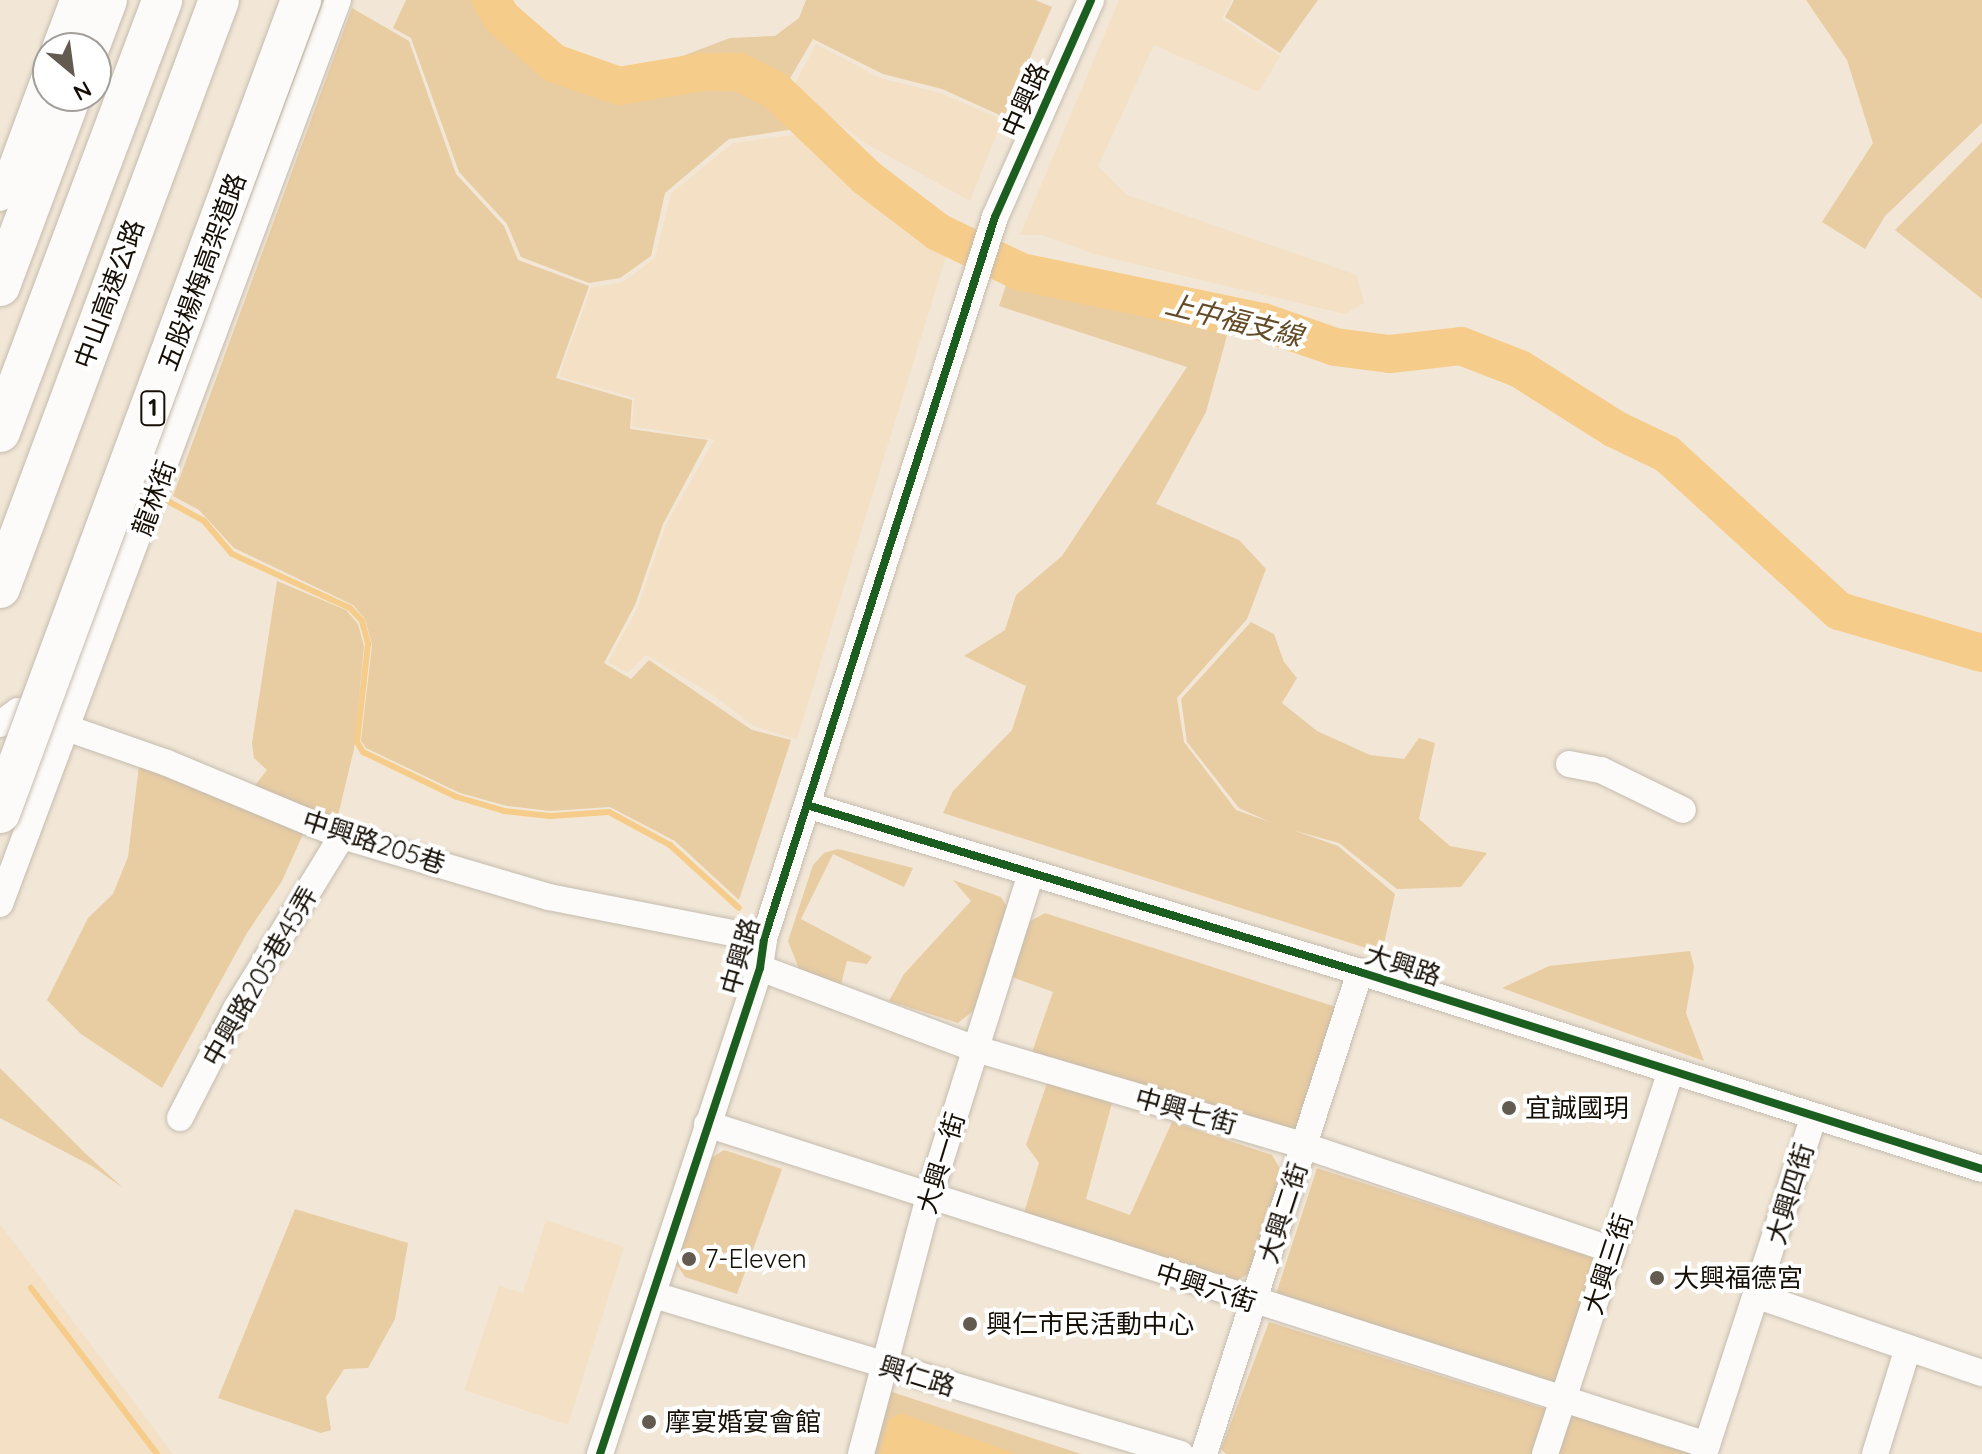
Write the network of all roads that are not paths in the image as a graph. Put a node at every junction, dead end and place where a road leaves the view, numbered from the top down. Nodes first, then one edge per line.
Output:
1 (73, 0) edge
2 (107, 0) edge
3 (162, 0) edge
4 (219, 0) edge
5 (301, 0) edge
6 (338, 0) edge
7 (1091, 0) edge
8 (61, 32) edge
9 (95, 32) edge
10 (32, 111) edge
11 (65, 112) edge
12 (0, 198) edge
13 (0, 286) edge
14 (0, 432) edge
15 (0, 588) edge
16 (0, 724) edge
17 (70, 727) junction
18 (1569, 764) dead end
19 (810, 806) junction
20 (1683, 810) dead end
21 (0, 813) edge
22 (342, 836) junction
23 (1030, 876) junction
24 (0, 904) edge
25 (764, 939) junction
26 (760, 968) junction
27 (1360, 972) junction
28 (976, 1049) junction
29 (1670, 1074) junction
30 (1814, 1116) junction
31 (180, 1118) dead end
32 (707, 1124) junction
33 (1305, 1146) junction
34 (1982, 1169) edge
35 (929, 1197) junction
36 (1613, 1250) junction
37 (654, 1295) junction
38 (1758, 1296) junction
39 (1254, 1303) junction
40 (1908, 1348) junction
41 (885, 1367) junction
42 (1982, 1373) edge
43 (1564, 1399) junction
44 (1706, 1450) edge
45 (600, 1454) edge
46 (861, 1454) edge
47 (1181, 1454) edge
48 (1204, 1454) edge
49 (1545, 1454) edge
50 (1875, 1454) edge

1 - 8 street
2 - 9 highway
3 - 14 highway, 中山高速公路
4 - 15 highway, 中山高速公路
5 - 21 highway, 五股楊梅高架道路 / 1, bridge
6 - 17 street, 龍林街
7 - 19 street, 中興路
10 - 12 street
11 - 13 highway
16 - 17 street, 中興路205巷
17 - 22 street, 中興路205巷
17 - 24 street, 龍林街
18 - 20 street
19 - 23 street, 大興路
19 - 25 street, 中興路
22 - 25 street, 中興路205巷
22 - 31 street, 中興路205巷45弄
23 - 27 street, 大興路
23 - 28 street, 大興一街
25 - 26 street, 中興路
26 - 28 street, 中興七街
26 - 32 street, 中興路
27 - 29 street, 大興路
27 - 33 street, 大興二街
28 - 33 street, 中興七街
28 - 35 street, 大興一街
29 - 30 street, 大興路
29 - 36 street, 大興三街
30 - 34 street, 大興路
30 - 38 street, 大興四街
32 - 35 street, 中興六街
32 - 37 street, 中興路
33 - 36 street, 中興七街
33 - 39 street, 大興二街
35 - 39 street, 中興六街
35 - 41 street, 大興一街
36 - 43 street, 大興三街
37 - 41 street, 興仁路
37 - 45 street, 中興路
38 - 40 street
38 - 44 street, 大興四街
39 - 43 street, 中興六街
39 - 48 street, 大興二街
40 - 42 street
40 - 50 street
41 - 46 street, 大興一街
41 - 47 street, 興仁路
43 - 44 street, 中興六街
43 - 49 street, 大興三街

